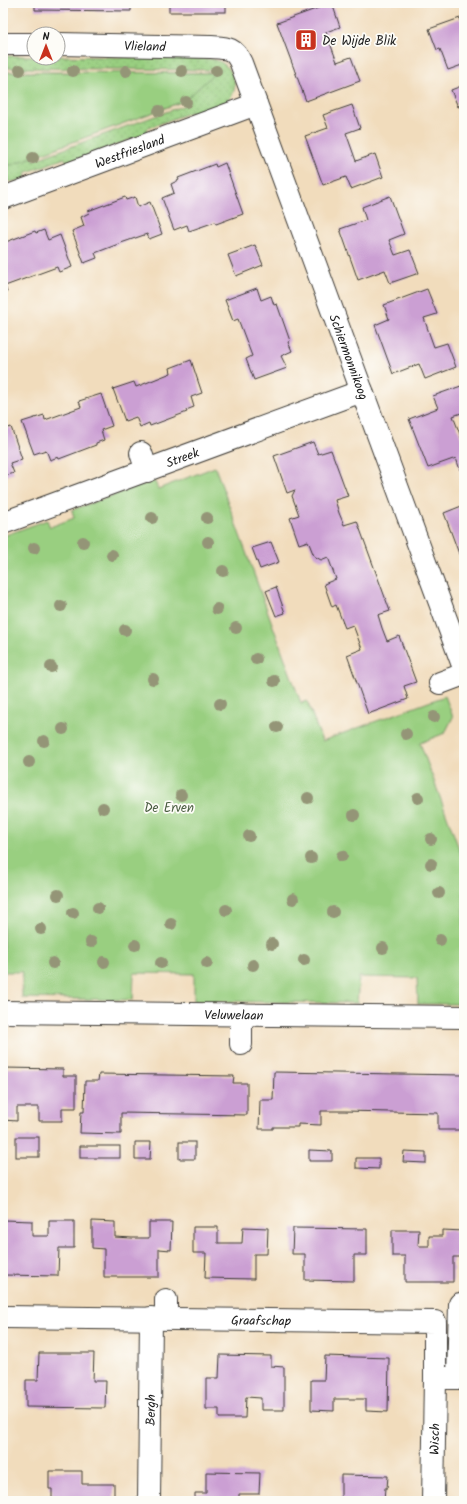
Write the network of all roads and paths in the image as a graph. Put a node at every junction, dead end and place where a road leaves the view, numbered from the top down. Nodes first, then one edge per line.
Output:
1 (3, 44) edge
2 (26, 44) edge
3 (66, 44) edge
4 (234, 46) joint
5 (256, 104) junction
6 (3, 198) edge
7 (362, 391) junction
8 (3, 523) edge
9 (463, 663) edge
10 (440, 682) dead end
11 (3, 1012) edge
12 (241, 1014) junction
13 (464, 1016) edge
14 (241, 1044) dead end
15 (460, 1304) dead end
16 (161, 1312) junction
17 (3, 1317) edge
18 (435, 1378) junction
19 (461, 1378) edge
20 (149, 1501) edge
21 (433, 1501) edge

1 - 2 street
3 - 4 street, Vlieland
4 - 5 street, Schiermonnikoog
5 - 6 street, Westfriesland
5 - 7 street, Schiermonnikoog
7 - 8 street, Streek
7 - 9 street, Schiermonnikoog
9 - 10 street
11 - 12 street, Veluwelaan
12 - 13 street, Veluwelaan
12 - 14 street
15 - 19 street
16 - 17 street, Graafschap
16 - 18 street, Graafschap
16 - 20 street, Bergh
18 - 19 street
18 - 21 street, Wisch

